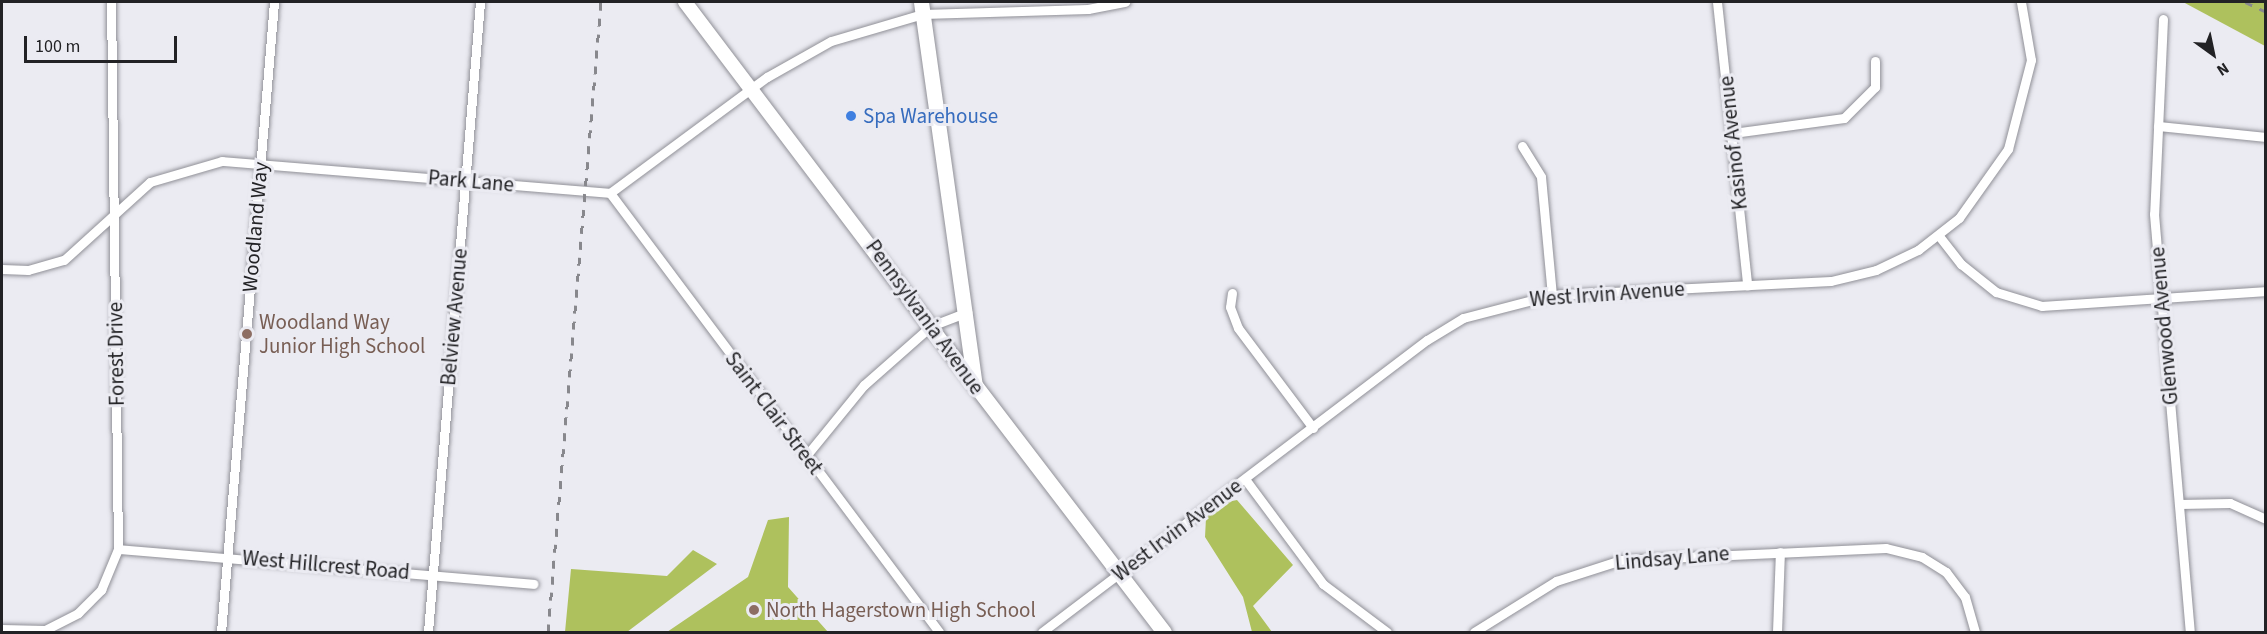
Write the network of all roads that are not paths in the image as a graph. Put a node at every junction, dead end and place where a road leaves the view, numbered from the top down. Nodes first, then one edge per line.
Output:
1 (111, 2) edge
2 (274, 2) edge
3 (480, 2) edge
4 (685, 2) edge
5 (1125, 2) edge
6 (1717, 2) edge
7 (2021, 2) edge
8 (922, 8) edge
9 (2163, 19) dead end
10 (1875, 61) dead end
11 (751, 89) junction
12 (2157, 126) junction
13 (1733, 133) junction
14 (2265, 137) edge
15 (1522, 146) dead end
16 (260, 162) junction
17 (465, 181) junction
18 (610, 193) junction
19 (113, 214) junction
20 (1939, 236) junction
21 (2, 269) edge
22 (1747, 285) junction
23 (2265, 291) edge
24 (1232, 293) dead end
25 (1552, 295) junction
26 (2162, 299) junction
27 (967, 312) junction
28 (931, 326) junction
29 (975, 385) junction
30 (1313, 428) junction
31 (806, 456) junction
32 (1245, 479) junction
33 (2180, 504) junction
34 (2265, 519) edge
35 (118, 549) junction
36 (1779, 552) junction
37 (227, 557) junction
38 (432, 574) junction
39 (1120, 574) junction
40 (534, 584) dead end
41 (2, 629) edge
42 (221, 633) edge
43 (428, 633) edge
44 (939, 633) edge
45 (1042, 633) edge
46 (1164, 633) edge
47 (1387, 633) edge
48 (1474, 633) edge
49 (1778, 633) edge
50 (1975, 633) edge
51 (2190, 633) edge

1 - 19 street, Forest Drive
2 - 16 street, Woodland Way
3 - 17 street, Belview Avenue
4 - 11 main road, Pennsylvania Avenue
5 - 8 street
6 - 13 street, Kasinof Avenue
7 - 20 street, West Irvin Avenue
8 - 11 street
8 - 27 main road
9 - 12 street, Glenwood Avenue
10 - 13 street
11 - 18 street
11 - 28 main road, Pennsylvania Avenue
12 - 14 street
12 - 26 street, Glenwood Avenue
13 - 22 street, Kasinof Avenue
15 - 25 street
16 - 17 street, Park Lane
16 - 19 street, Park Lane
16 - 37 street, Woodland Way
17 - 18 street, Park Lane
17 - 38 street, Belview Avenue
18 - 31 street, Saint Clair Street
19 - 21 street, Park Lane
19 - 35 street, Forest Drive
20 - 22 street, West Irvin Avenue
20 - 26 street
22 - 25 street, West Irvin Avenue
23 - 26 street
24 - 30 street
25 - 30 street, West Irvin Avenue
26 - 33 street, Glenwood Avenue
27 - 28 street
27 - 29 main road
28 - 29 main road, Pennsylvania Avenue
28 - 31 street
29 - 39 main road, Pennsylvania Avenue
30 - 32 street, West Irvin Avenue
31 - 44 street, Saint Clair Street
32 - 39 street, West Irvin Avenue
32 - 47 street
33 - 34 street
33 - 51 street, Glenwood Avenue
35 - 37 street, West Hillcrest Road
35 - 41 street, Forest Drive
36 - 48 street, Lindsay Lane
36 - 49 street
36 - 50 street, Lindsay Lane
37 - 38 street, West Hillcrest Road
37 - 42 street, Woodland Way
38 - 40 street, West Hillcrest Road
38 - 43 street, Belview Avenue
39 - 45 street, West Irvin Avenue
39 - 46 main road, Pennsylvania Avenue

